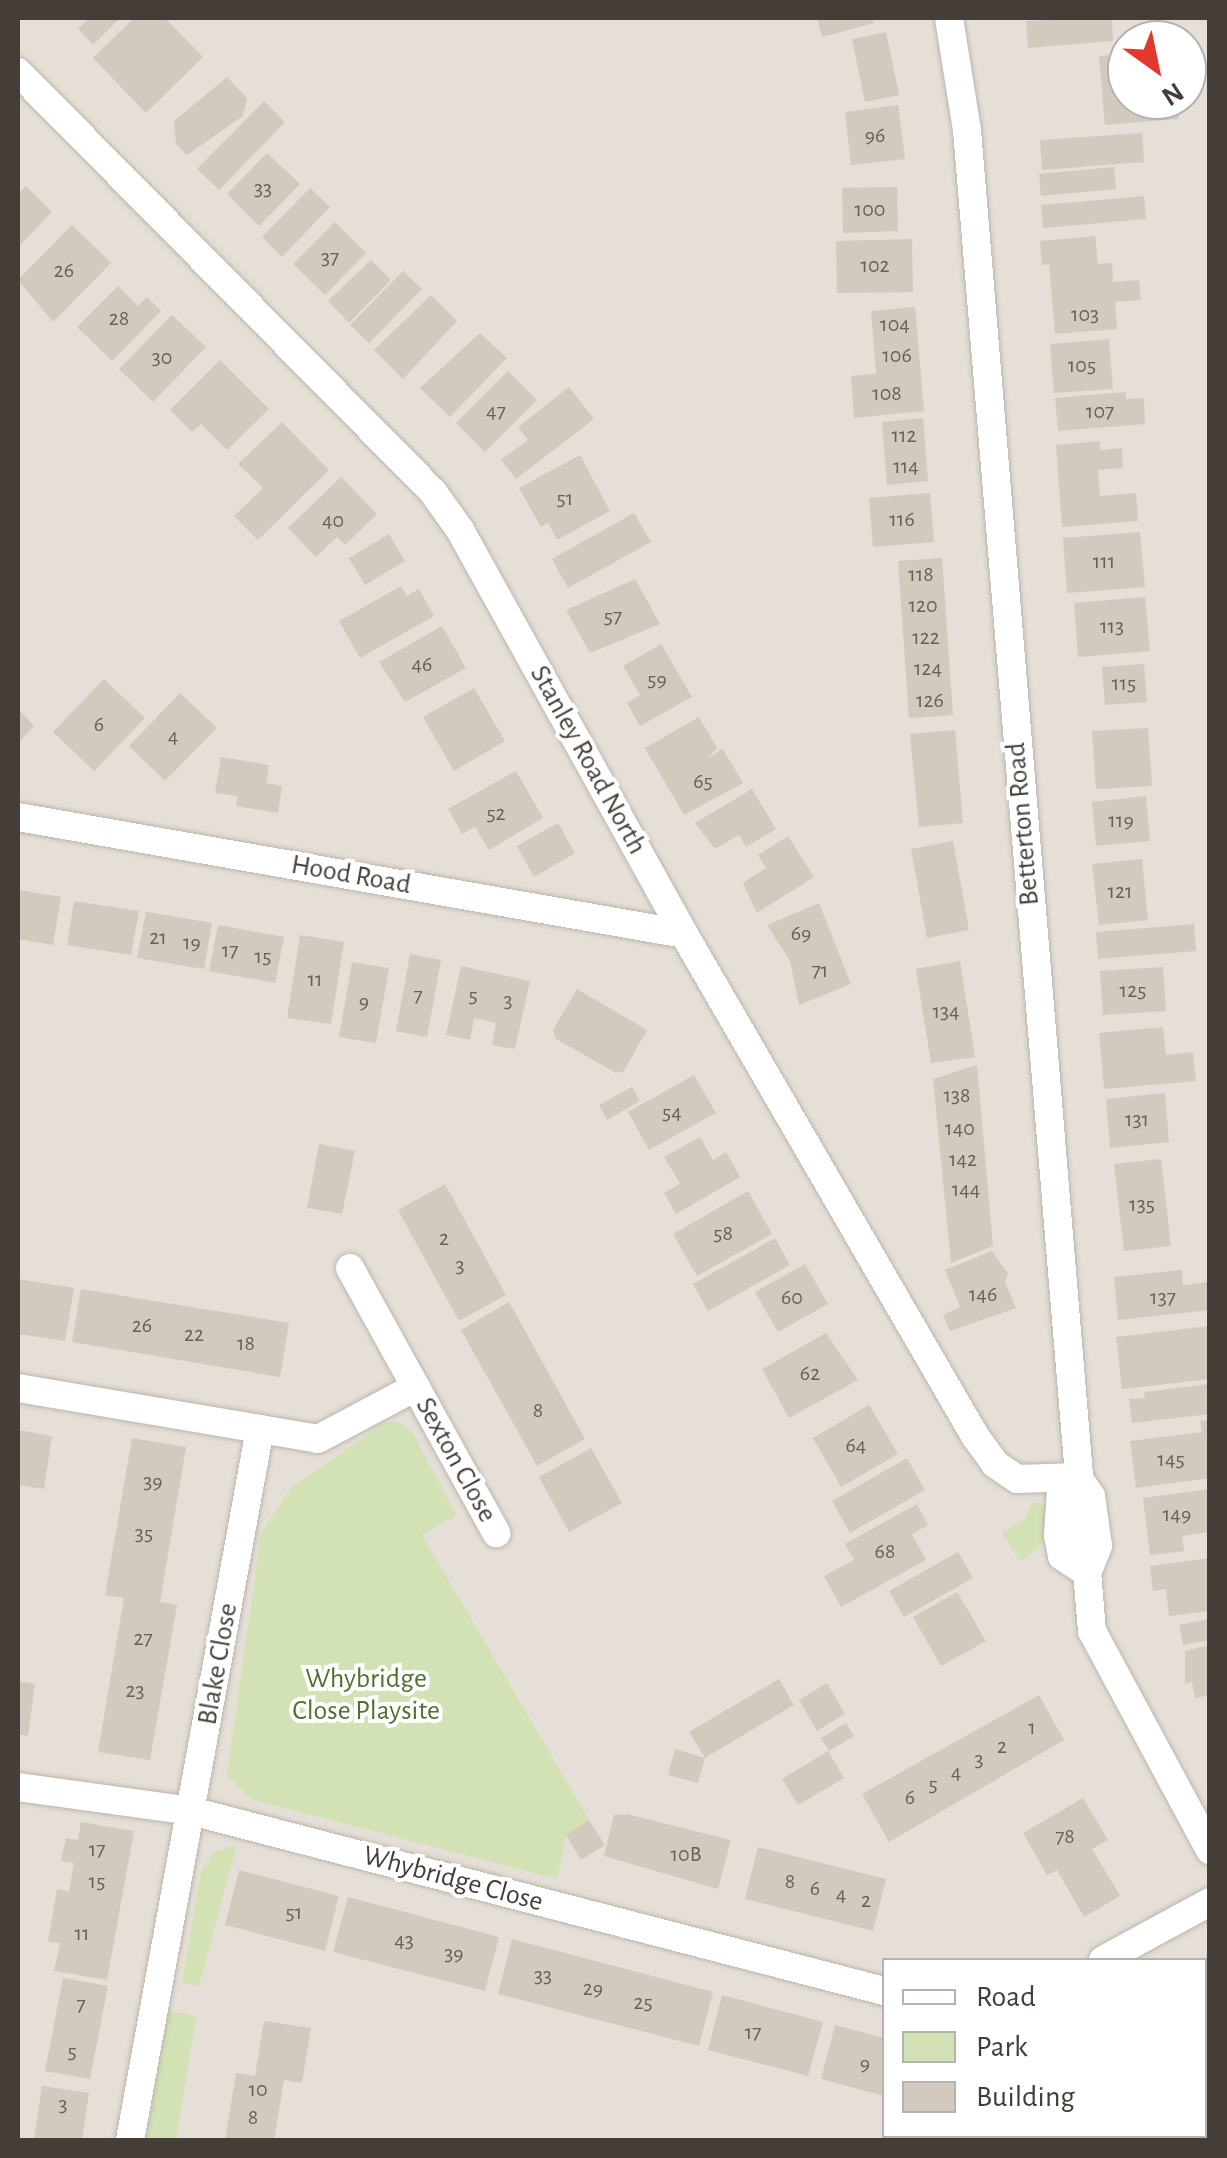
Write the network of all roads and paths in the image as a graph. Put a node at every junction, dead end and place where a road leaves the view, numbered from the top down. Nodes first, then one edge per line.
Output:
1 (949, 18) edge
2 (18, 72) edge
3 (18, 817) edge
4 (684, 934) junction
5 (350, 1268) dead end
6 (416, 1387) junction
7 (18, 1388) edge
8 (260, 1429) junction
9 (1078, 1477) junction
10 (496, 1533) dead end
11 (18, 1787) edge
12 (192, 1811) junction
13 (1210, 1850) edge
14 (1210, 1902) edge
15 (1107, 1958) edge
16 (882, 1990) edge
17 (130, 2140) edge

1 - 9 street, Betterton Road
2 - 4 street, Stanley Road North
3 - 4 street, Hood Road
4 - 9 street, Stanley Road North
5 - 6 street, Sexton Close
6 - 8 street, Sexton Close
6 - 10 street, Sexton Close
7 - 8 street
8 - 12 street, Blake Close
9 - 13 street, Betterton Road
11 - 12 street, Whybridge Close
12 - 16 street, Whybridge Close
12 - 17 street, Blake Close
14 - 15 street

